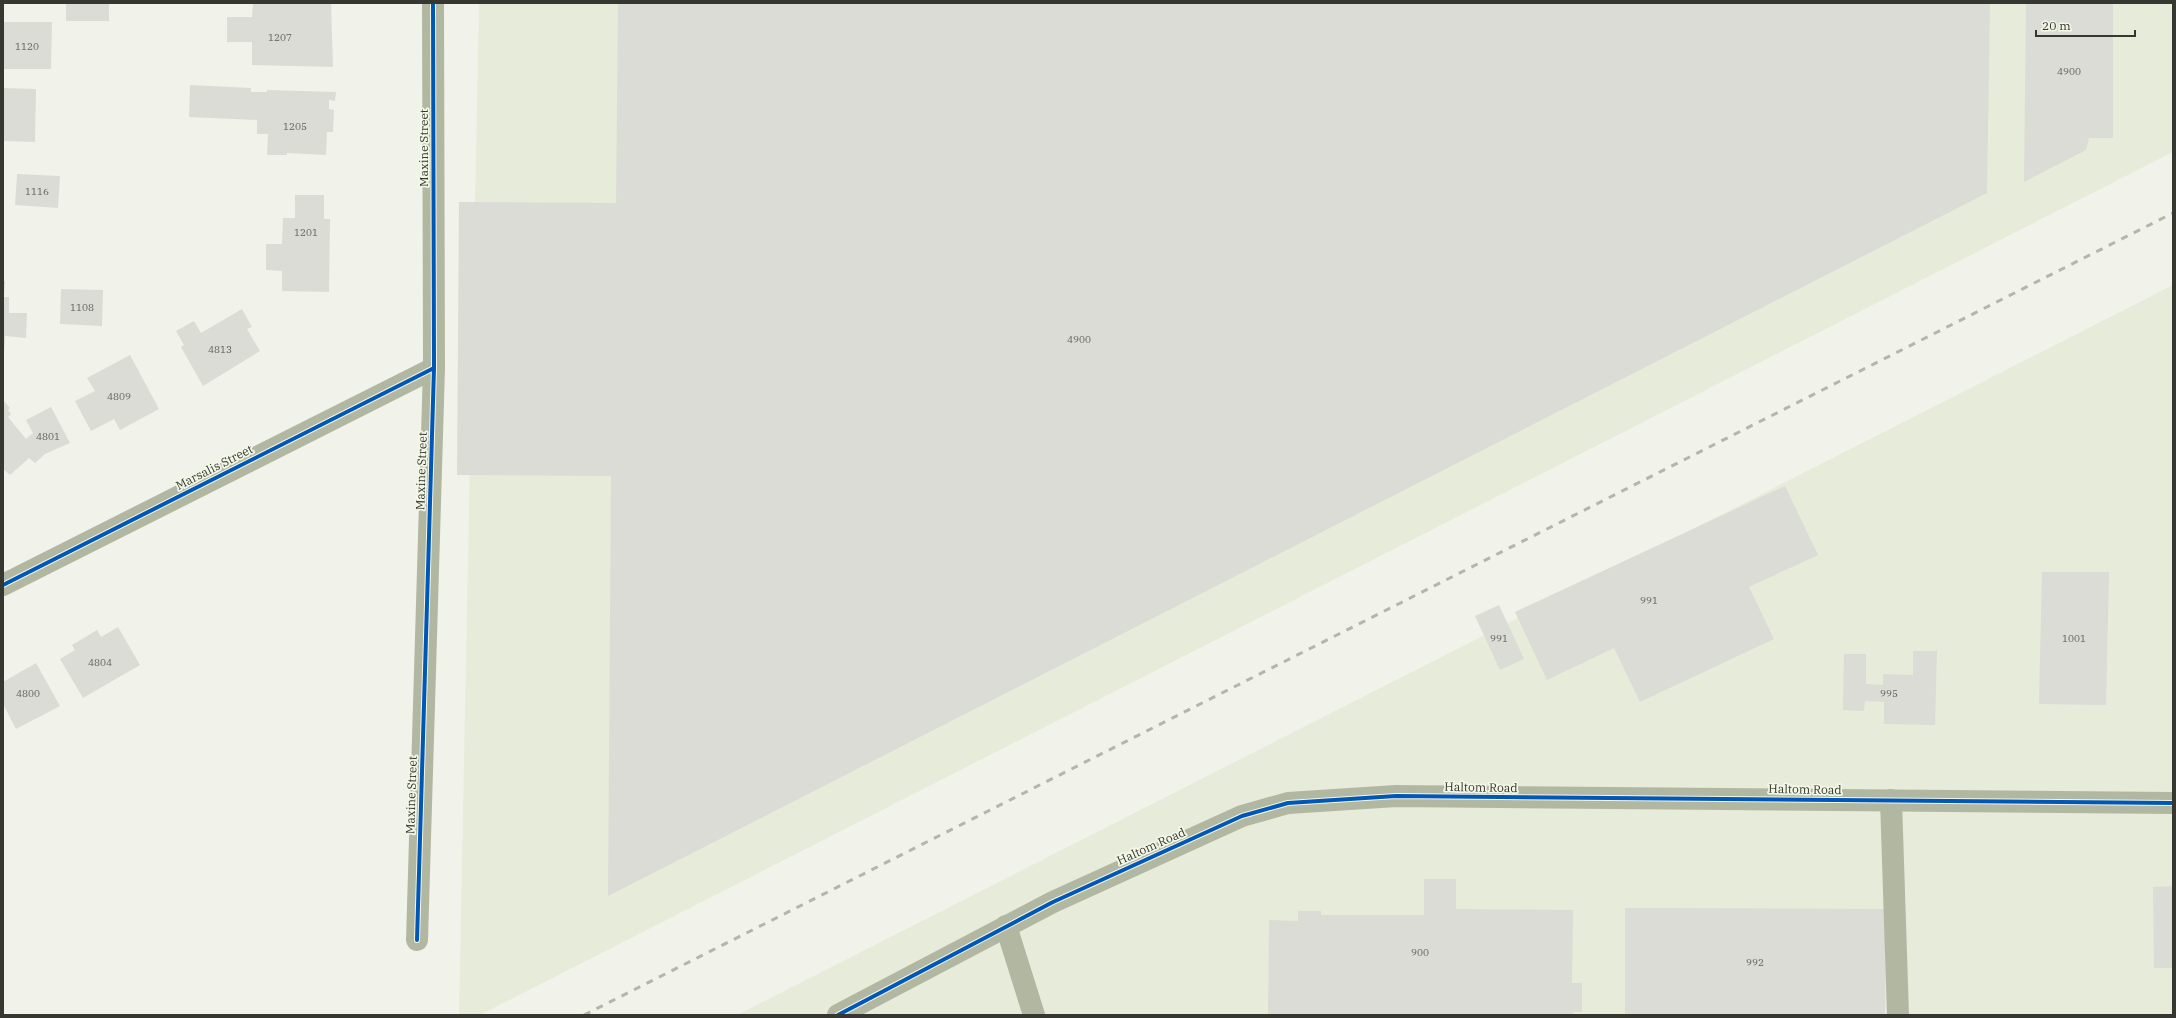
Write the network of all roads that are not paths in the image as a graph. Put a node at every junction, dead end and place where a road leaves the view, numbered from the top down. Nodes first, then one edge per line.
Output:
1 (433, 3) edge
2 (434, 368) junction
3 (3, 585) edge
4 (1891, 800) junction
5 (2173, 803) edge
6 (1006, 926) junction
7 (417, 940) dead end
8 (838, 1015) edge
9 (1034, 1015) edge
10 (1898, 1015) edge

1 - 2 street, Maxine Street
2 - 3 street, Marsalis Street
2 - 7 street, Maxine Street
4 - 5 street, Haltom Road
4 - 6 street, Haltom Road
4 - 10 street
6 - 8 street, Haltom Road
6 - 9 street

